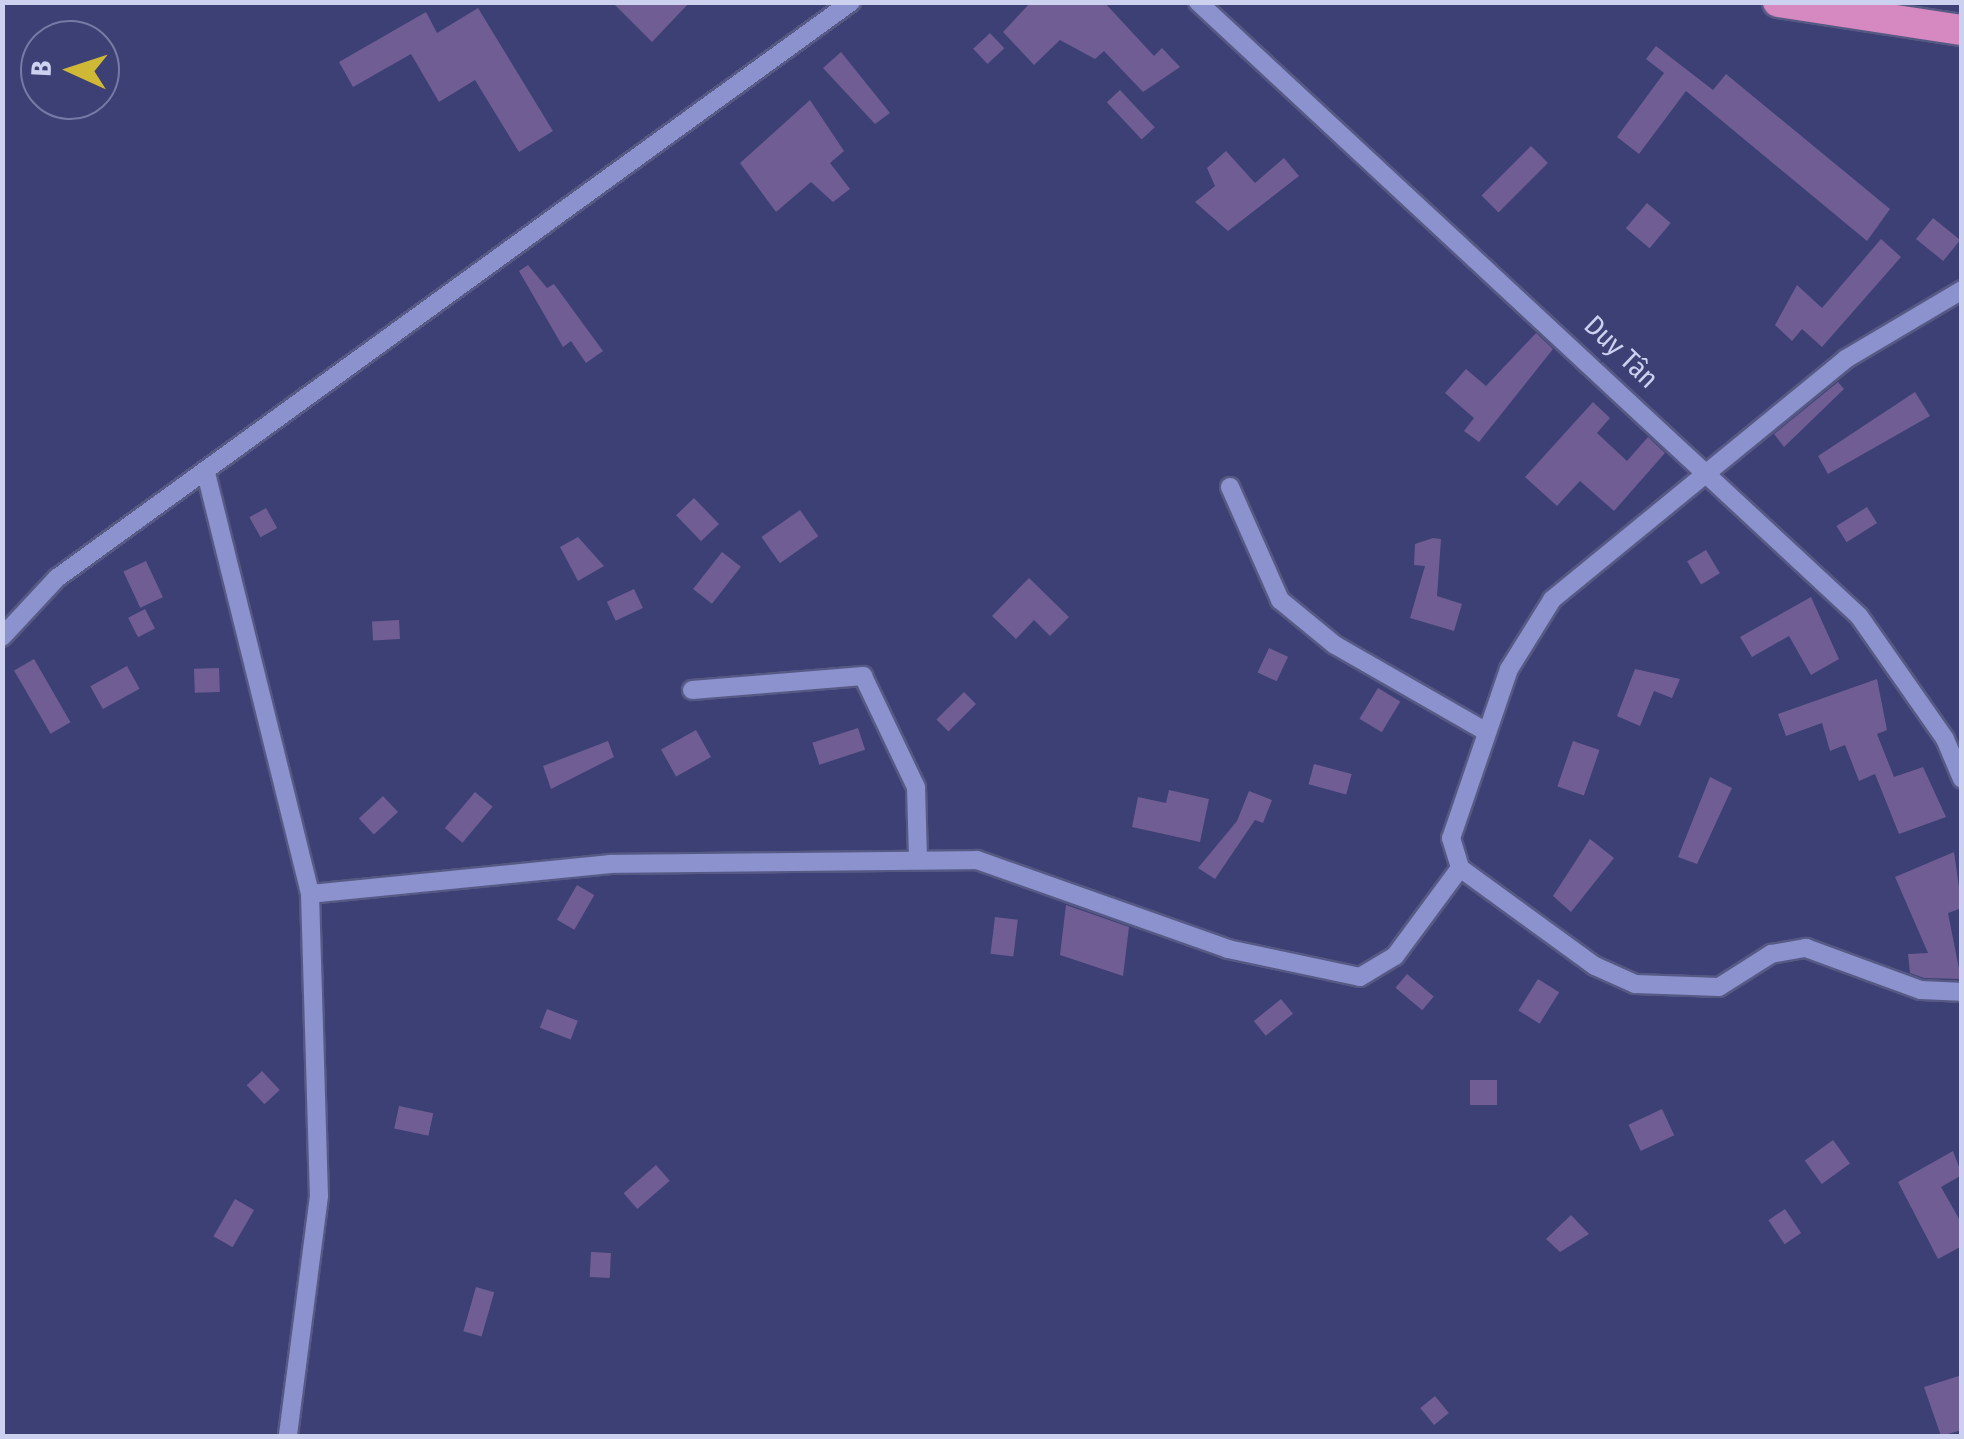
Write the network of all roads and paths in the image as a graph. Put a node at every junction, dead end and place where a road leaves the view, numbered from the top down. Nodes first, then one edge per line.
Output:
1 (851, 2) edge
2 (1198, 2) edge
3 (1778, 2) edge
4 (1962, 30) edge
5 (1962, 290) edge
6 (206, 473) junction
7 (1708, 474) junction
8 (1230, 487) dead end
9 (2, 638) edge
10 (692, 690) dead end
11 (1487, 732) junction
12 (1962, 779) edge
13 (918, 858) junction
14 (1460, 868) junction
15 (310, 894) junction
16 (1962, 992) edge
17 (288, 1436) edge

1 - 6 street
2 - 7 street, Duy Tân
3 - 4 highway
5 - 7 street
6 - 9 street
6 - 15 street
7 - 11 street
7 - 12 street, Duy Tân
8 - 11 street
10 - 13 street
11 - 14 street
13 - 14 street
13 - 15 street
14 - 16 street
15 - 17 street

